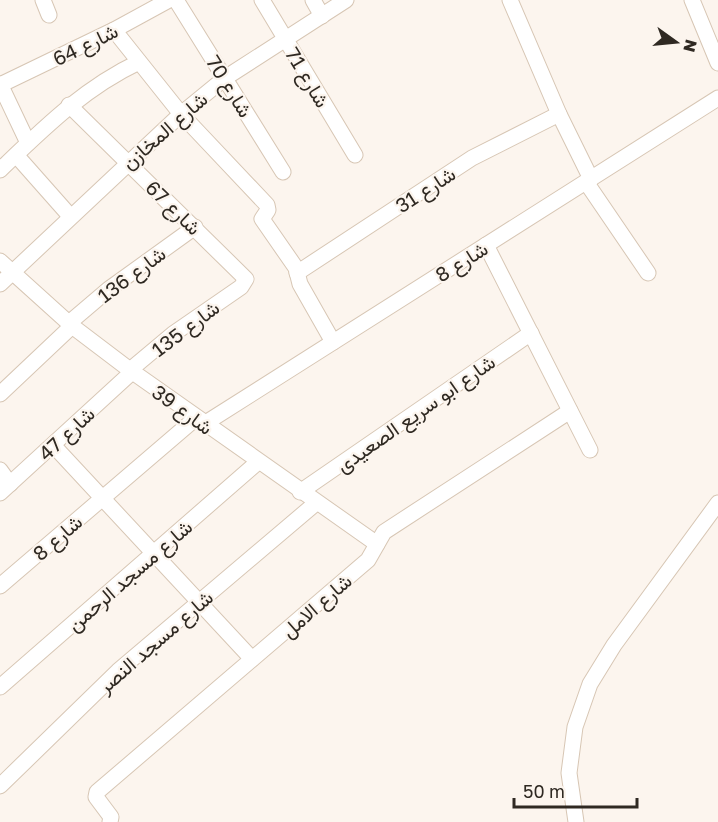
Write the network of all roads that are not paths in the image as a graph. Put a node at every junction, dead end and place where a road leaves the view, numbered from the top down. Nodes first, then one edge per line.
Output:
1 (43, 0) edge
2 (170, 0) edge
3 (176, 0) edge
4 (262, 0) edge
5 (313, 0) edge
6 (346, 0) edge
7 (510, 0) edge
8 (692, 0) edge
9 (49, 15) dead end
10 (322, 16) junction
11 (114, 30) junction
12 (285, 39) junction
13 (139, 62) junction
14 (718, 63) edge
15 (225, 78) junction
16 (0, 85) edge
17 (718, 98) edge
18 (69, 105) junction
19 (181, 114) junction
20 (559, 114) junction
21 (28, 143) junction
22 (355, 154) dead end
23 (16, 155) junction
24 (127, 162) junction
25 (0, 170) edge
26 (283, 172) dead end
27 (588, 180) junction
28 (70, 216) junction
29 (195, 227) junction
30 (486, 245) junction
31 (0, 261) edge
32 (13, 272) junction
33 (297, 273) junction
34 (648, 273) dead end
35 (0, 284) edge
36 (241, 287) joint
37 (71, 324) junction
38 (531, 333) junction
39 (333, 342) junction
40 (131, 371) junction
41 (0, 394) edge
42 (570, 411) junction
43 (200, 421) junction
44 (53, 445) junction
45 (590, 450) dead end
46 (258, 462) junction
47 (0, 470) edge
48 (5, 489) edge
49 (300, 492) junction
50 (102, 499) junction
51 (316, 503) junction
52 (718, 503) edge
53 (377, 544) junction
54 (153, 553) junction
55 (0, 586) edge
56 (199, 602) junction
57 (252, 659) junction
58 (0, 687) edge
59 (0, 786) edge
60 (110, 822) edge
61 (576, 822) edge

1 - 9 street
2 - 11 street, شارع 64
3 - 15 street, شارع 70
4 - 12 street, شارع 71
5 - 10 street
6 - 10 street, شارع المخازن
7 - 20 street
8 - 14 street
10 - 12 street, شارع المخازن
11 - 13 street
11 - 16 street, شارع 64
12 - 15 street, شارع المخازن
12 - 22 street, شارع 71
13 - 18 street
13 - 19 street
15 - 19 street, شارع المخازن
15 - 26 street, شارع 70
16 - 21 street
17 - 27 street, شارع 8
18 - 21 street
18 - 24 street, شارع 67
19 - 24 street, شارع المخازن
19 - 33 street
20 - 27 street
20 - 33 street, شارع 31
21 - 23 street
23 - 25 street
23 - 28 street
24 - 28 street, شارع المخازن
24 - 29 street, شارع 67
27 - 30 street, شارع 8
27 - 34 street
28 - 32 street, شارع المخازن
29 - 36 street, شارع 67
29 - 37 street, شارع 136
30 - 38 street
30 - 39 street, شارع 8
31 - 32 street, شارع 39
32 - 35 street, شارع المخازن
32 - 37 street, شارع 39
33 - 39 street
36 - 40 street, شارع 135
37 - 40 street, شارع 39
37 - 41 street, شارع 136
38 - 42 street
38 - 49 street, شارع ابو سريع الصعيدى
39 - 43 street, شارع 8
40 - 43 street, شارع 39
40 - 44 street, شارع 47
42 - 45 street
42 - 53 street, شارع الامل
43 - 46 street, شارع 39
43 - 50 street, شارع 8
44 - 48 street, شارع 47
44 - 50 street
46 - 49 street, شارع 39
46 - 54 street, شارع مسجد الرحمن
47 - 48 street
49 - 51 street, شارع 39
50 - 54 street
50 - 55 street, شارع 8
51 - 53 street, شارع 39
51 - 56 street, شارع مسجد النصر
52 - 61 street
53 - 57 street, شارع الامل
54 - 56 street
54 - 58 street, شارع مسجد الرحمن
56 - 57 street
56 - 59 street, شارع مسجد النصر
57 - 60 street, شارع الامل

